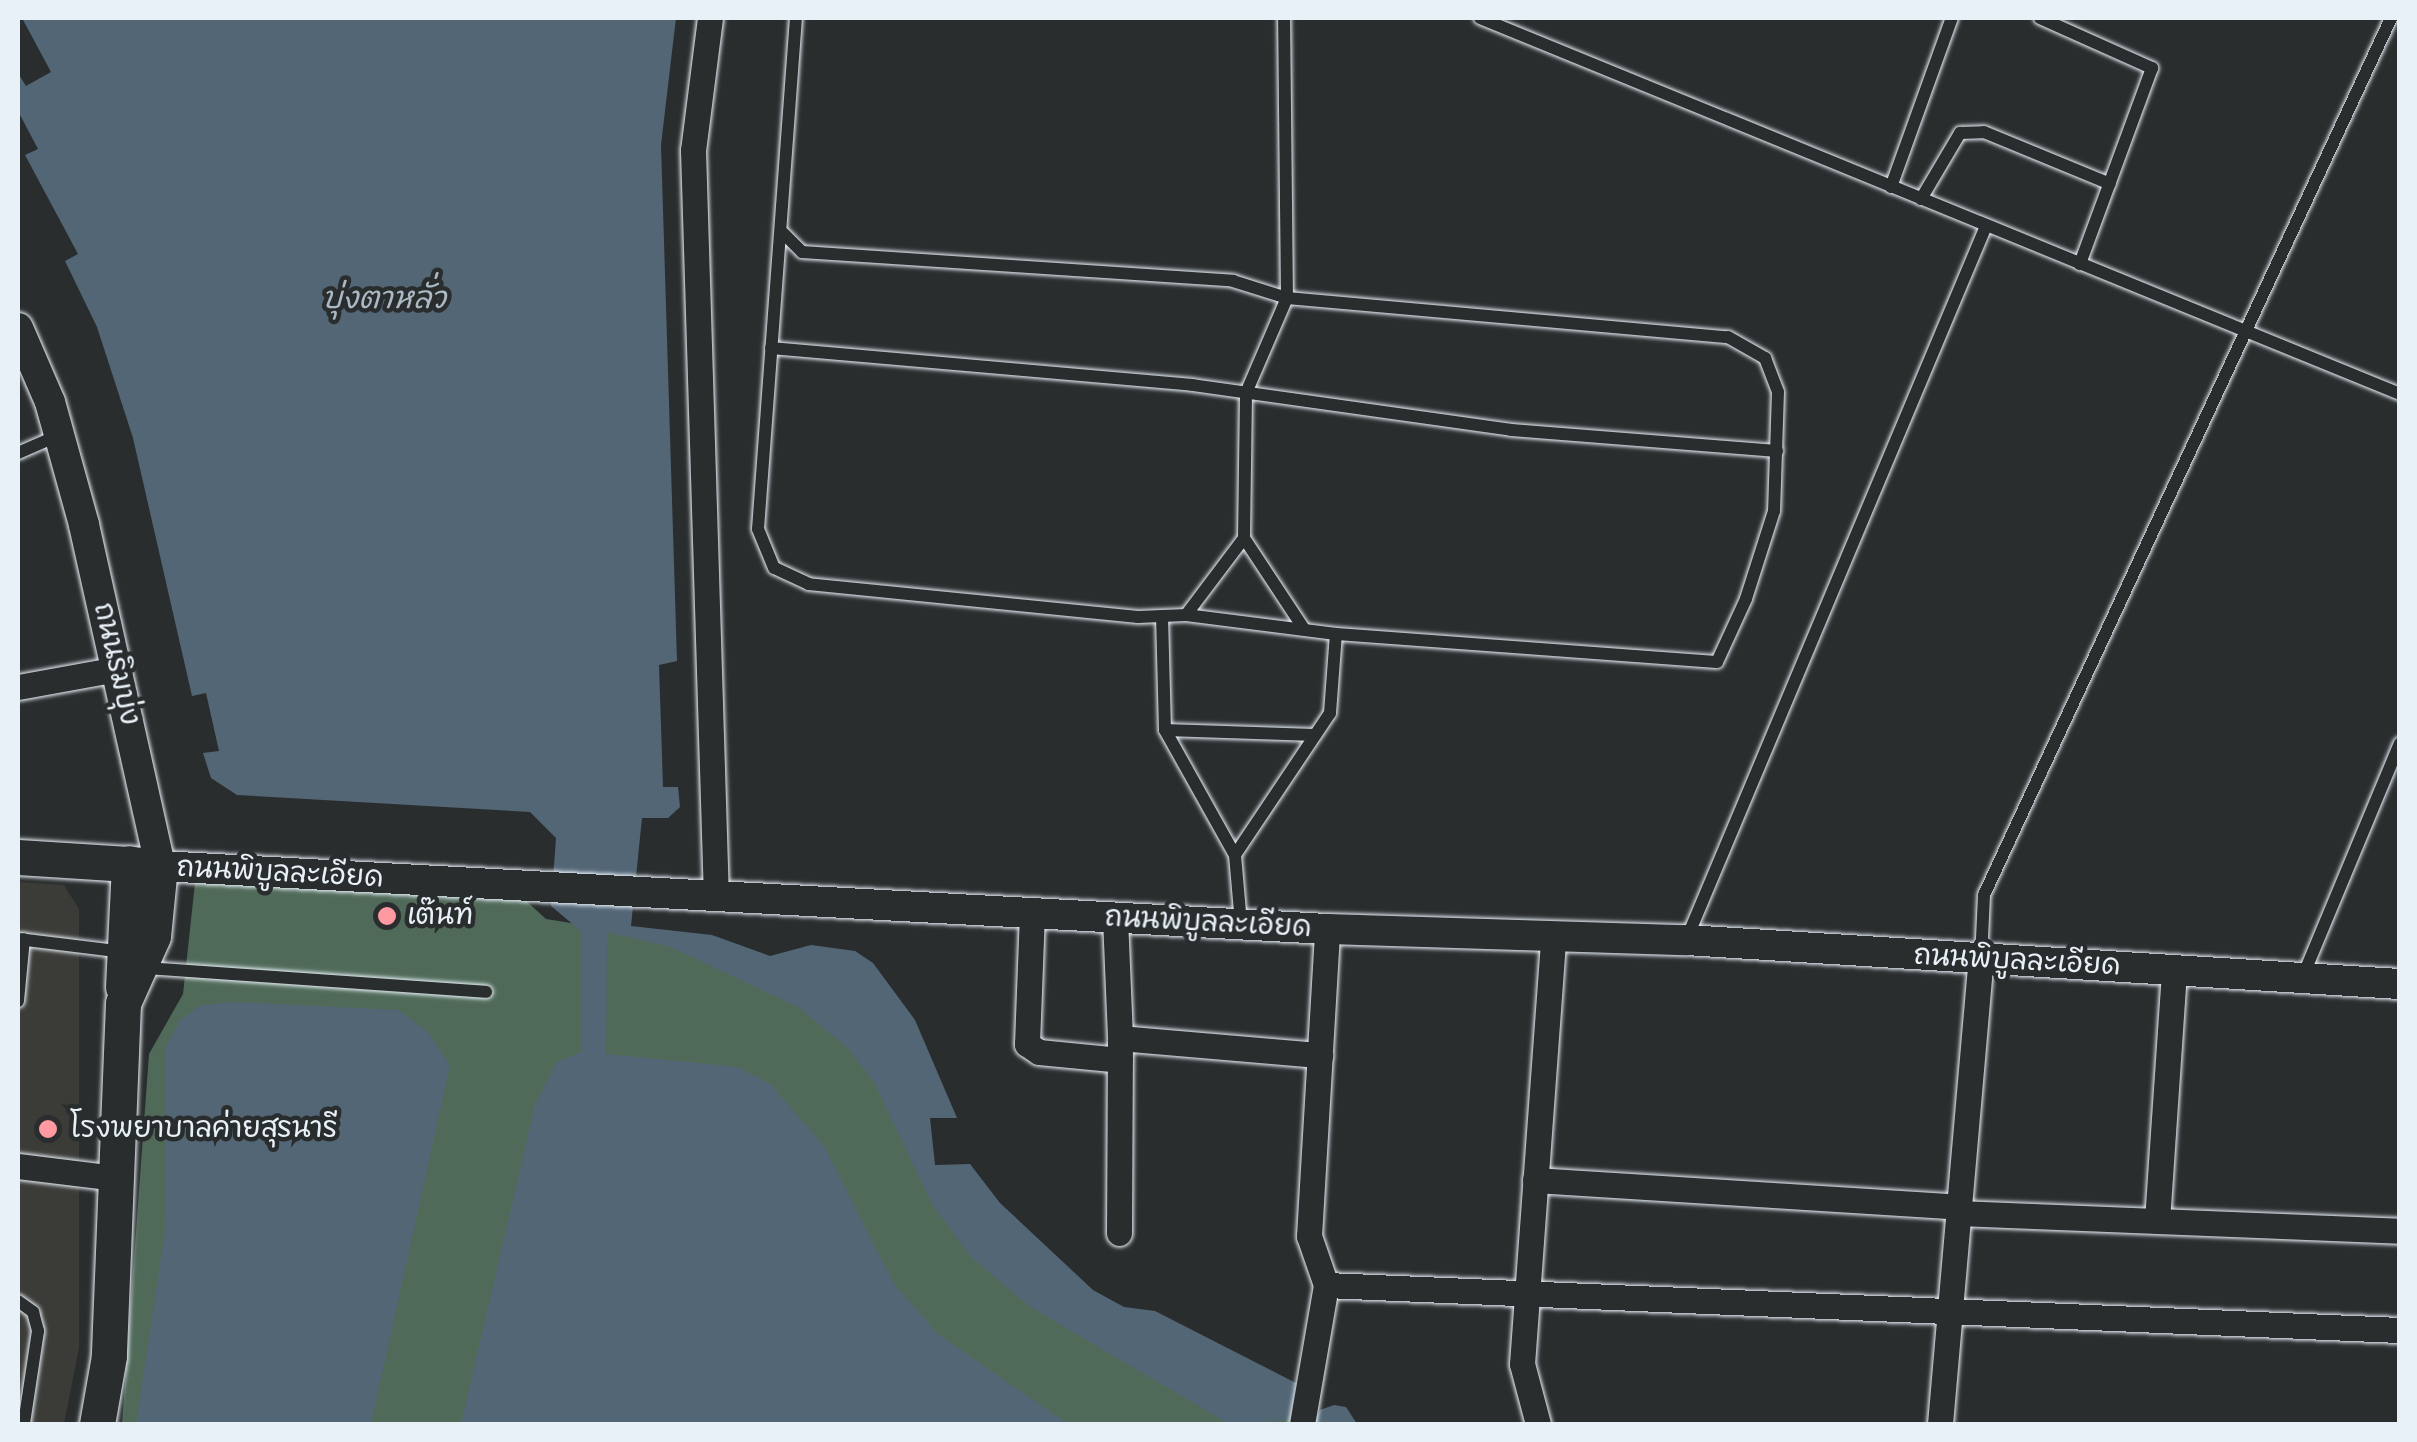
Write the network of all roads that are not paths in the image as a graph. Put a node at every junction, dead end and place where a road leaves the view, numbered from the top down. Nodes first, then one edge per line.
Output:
1 (710, 18) edge
2 (796, 18) edge
3 (1284, 18) edge
4 (1480, 18) edge
5 (1952, 18) edge
6 (2040, 18) edge
7 (2391, 18) edge
8 (2110, 184) junction
9 (1891, 187) junction
10 (1920, 199) junction
11 (1986, 226) junction
12 (783, 234) junction
13 (2080, 264) junction
14 (1287, 298) junction
15 (18, 328) edge
16 (2244, 331) junction
17 (772, 348) junction
18 (1246, 393) junction
19 (2400, 394) edge
20 (59, 436) junction
21 (1777, 451) junction
22 (18, 453) edge
23 (1244, 538) junction
24 (1186, 615) junction
25 (1162, 616) junction
26 (1304, 629) junction
27 (1336, 634) junction
28 (117, 669) junction
29 (18, 687) edge
30 (1165, 730) junction
31 (1315, 735) junction
32 (2400, 743) edge
33 (1235, 855) junction
34 (18, 856) edge
35 (144, 864) junction
36 (716, 898) junction
37 (1032, 913) junction
38 (1115, 918) junction
39 (1241, 924) junction
40 (1328, 929) junction
41 (21, 939) edge
42 (1553, 939) junction
43 (1686, 940) junction
44 (1980, 959) junction
45 (134, 960) junction
46 (2174, 970) junction
47 (2302, 978) junction
48 (2400, 984) edge
49 (486, 992) dead end
50 (18, 1001) edge
51 (1120, 1049) junction
52 (1320, 1054) junction
53 (18, 1166) edge
54 (116, 1178) junction
55 (1535, 1180) junction
56 (1958, 1210) junction
57 (2158, 1222) junction
58 (2400, 1231) edge
59 (1119, 1234) dead end
60 (1326, 1285) junction
61 (1528, 1294) junction
62 (18, 1301) edge
63 (1950, 1311) junction
64 (2400, 1330) edge
65 (24, 1424) edge
66 (97, 1424) edge
67 (1302, 1424) edge
68 (1538, 1424) edge
69 (1940, 1424) edge

1 - 36 street
2 - 12 lane
3 - 14 lane
4 - 9 lane
5 - 9 lane
6 - 8 lane
7 - 16 lane
8 - 10 lane
8 - 13 lane
9 - 10 lane
10 - 11 lane
11 - 13 lane
11 - 43 lane
12 - 14 lane
12 - 17 lane
13 - 16 lane
14 - 18 lane
14 - 21 lane
15 - 20 street, ถนนริมบุ่ง
16 - 19 lane
16 - 44 lane
17 - 18 lane
17 - 25 lane
18 - 21 lane
18 - 23 lane
20 - 22 lane
20 - 28 street, ถนนริมบุ่ง
21 - 27 lane
23 - 24 lane
23 - 26 lane
24 - 25 lane
24 - 26 lane
25 - 30 lane
26 - 27 lane
27 - 31 lane
28 - 29 street
28 - 35 street, ถนนริมบุ่ง
30 - 31 lane
30 - 33 lane
31 - 33 lane
32 - 47 lane
33 - 39 lane
34 - 35 main road, ถนนพิบูลละเอียด
35 - 36 street, ถนนพิบูลละเอียด
35 - 45 main road, ถนนริมบุ่ง
36 - 37 street, ถนนพิบูลละเอียด
37 - 38 street, ถนนพิบูลละเอียด
37 - 51 street
38 - 39 street, ถนนพิบูลละเอียด
38 - 51 street
39 - 40 street, ถนนพิบูลละเอียด
40 - 42 street, ถนนพิบูลละเอียด
40 - 52 street
41 - 45 lane
41 - 50 lane
42 - 43 street, ถนนพิบูลละเอียด
42 - 55 street
43 - 44 street, ถนนพิบูลละเอียด
44 - 46 street, ถนนพิบูลละเอียด
44 - 56 street
45 - 49 lane
45 - 54 main road, ถนนริมบุ่ง
46 - 47 street, ถนนพิบูลละเอียด
46 - 57 street
47 - 48 street, ถนนพิบูลละเอียด
51 - 52 street
51 - 59 street
52 - 60 street
53 - 54 street
54 - 66 main road, ถนนริมบุ่ง
55 - 56 street
55 - 61 street
56 - 57 street
56 - 63 street
57 - 58 street
60 - 61 street
60 - 67 street
61 - 63 street
61 - 68 street
62 - 65 lane
63 - 64 street
63 - 69 street

